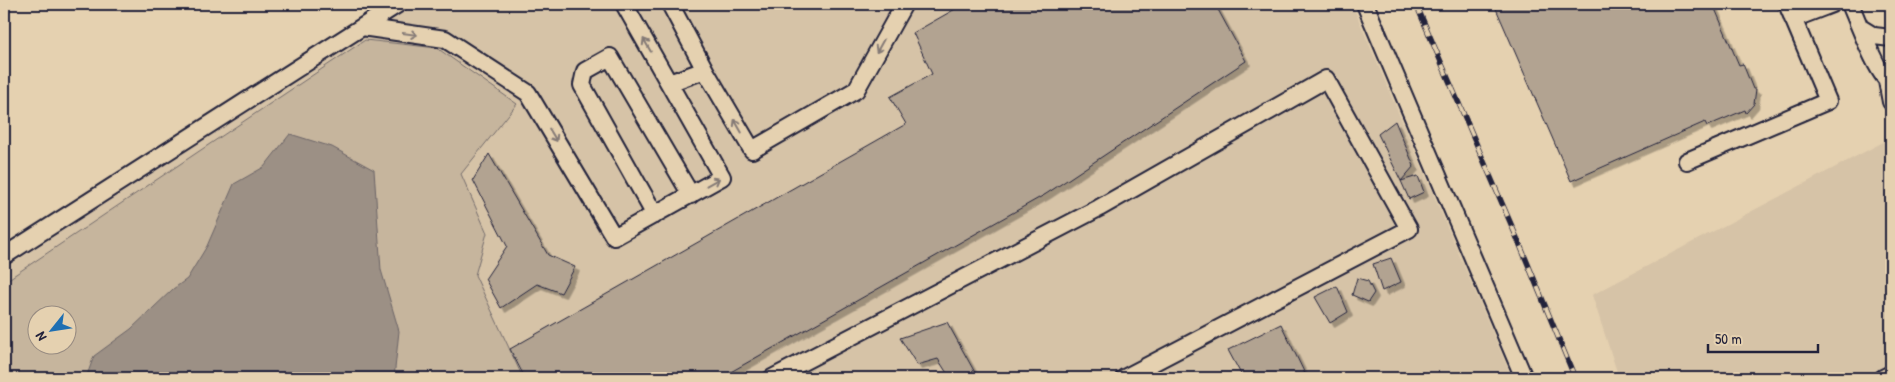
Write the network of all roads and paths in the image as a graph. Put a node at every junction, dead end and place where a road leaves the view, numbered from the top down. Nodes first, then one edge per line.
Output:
1 (398, 4) edge
2 (624, 4) edge
3 (670, 4) edge
4 (904, 4) edge
5 (1365, 4) edge
6 (1832, 4) edge
7 (1850, 4) edge
8 (1790, 11) edge
9 (362, 27) junction
10 (1861, 28) junction
11 (1891, 38) edge
12 (705, 70) junction
13 (1889, 82) edge
14 (669, 83) junction
15 (1891, 102) edge
16 (1687, 161) dead end
17 (690, 195) junction
18 (655, 215) junction
19 (4, 256) edge
20 (1891, 374) edge
21 (772, 378) edge
22 (1124, 378) edge
23 (1524, 378) edge
24 (1883, 378) edge

1 - 9 street
14 -> 2 street
3 - 12 street
4 -> 12 street
5 - 23 street
6 - 8 street
7 - 10 street
8 - 16 street
9 -> 18 street
9 - 19 street
10 - 11 street
10 - 13 street
12 - 14 street
13 - 15 street
17 -> 14 street
17 - 18 street
17 - 18 street
20 - 24 street
21 - 22 street

